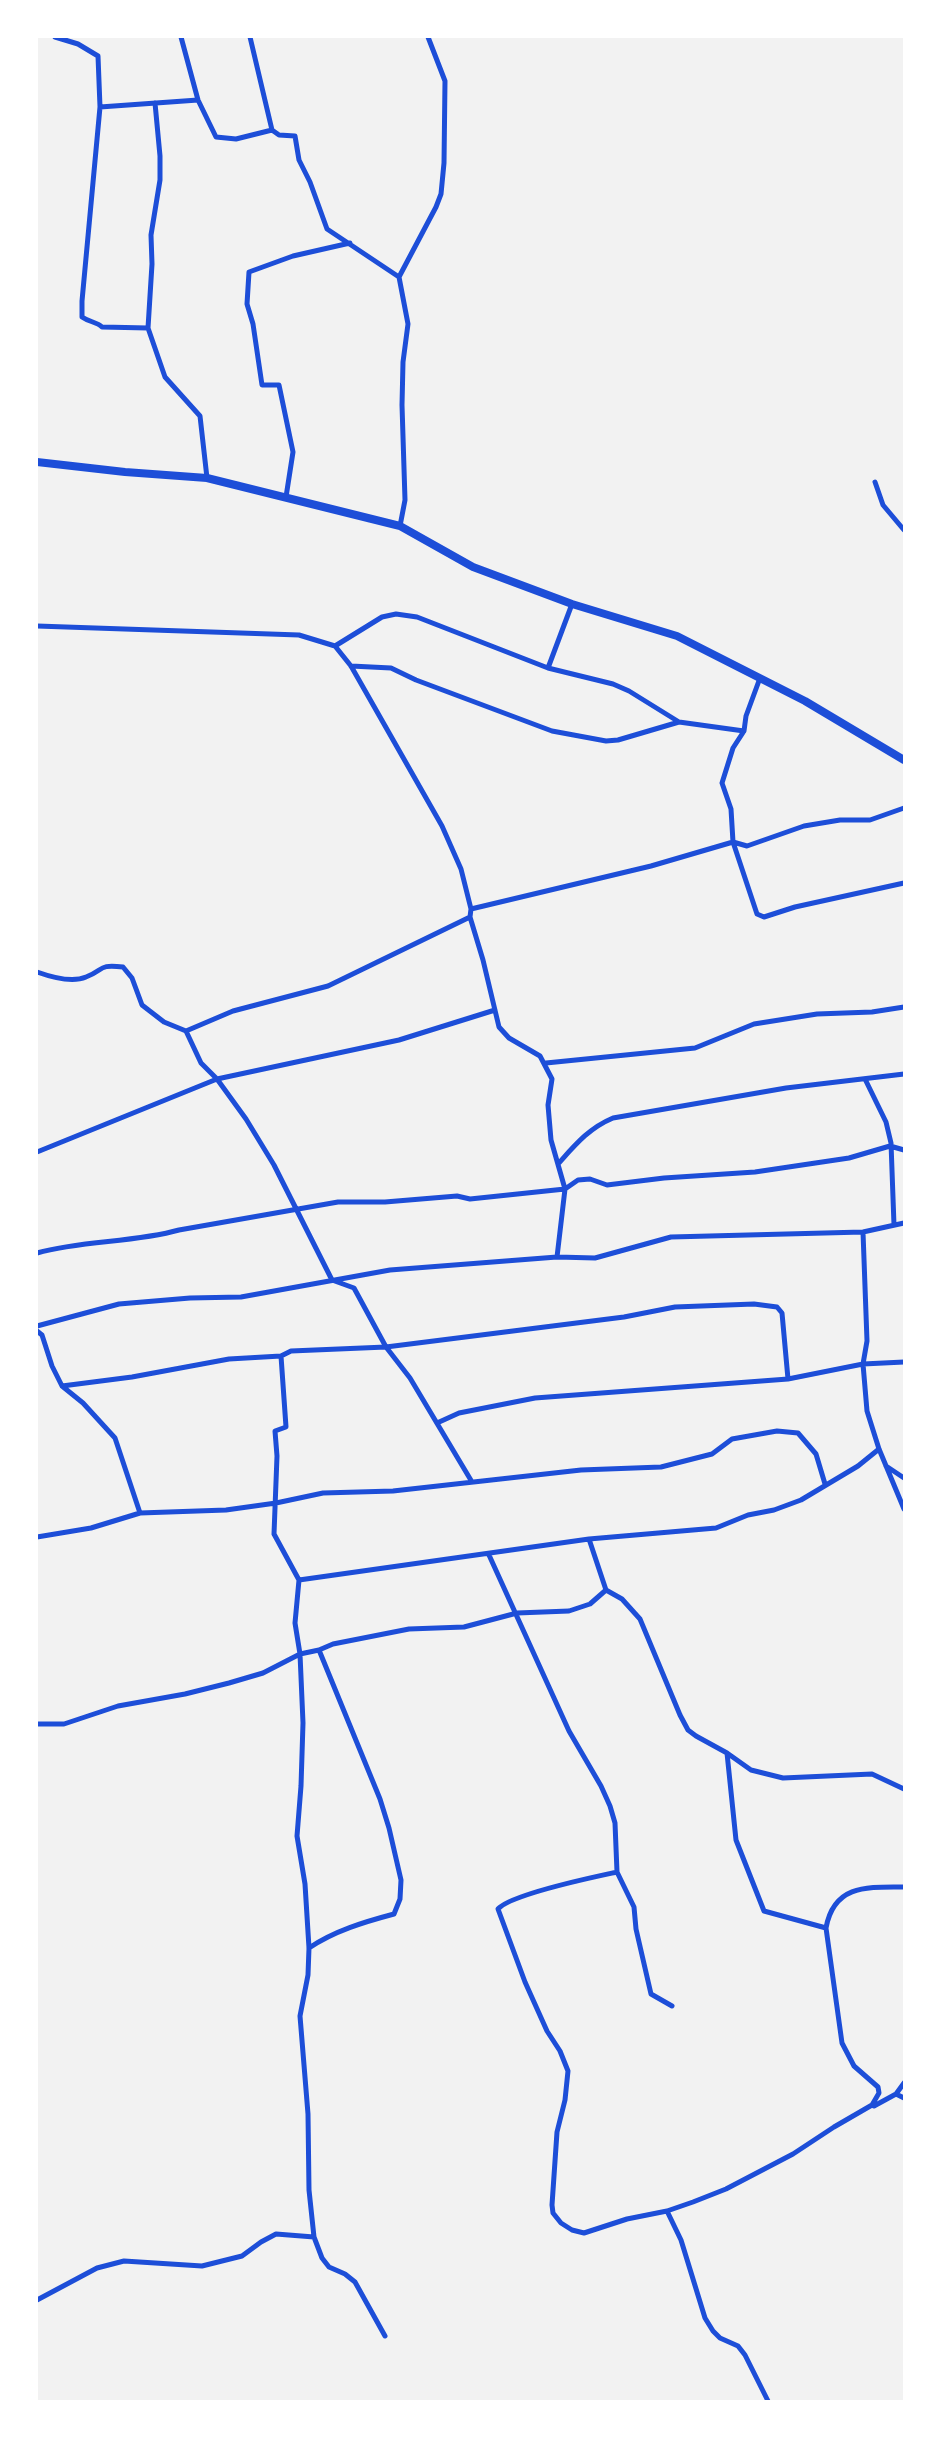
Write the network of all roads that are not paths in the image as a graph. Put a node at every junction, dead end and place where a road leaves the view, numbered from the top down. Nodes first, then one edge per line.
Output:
1 (55, 37) edge
2 (180, 37) edge
3 (250, 37) edge
4 (428, 37) edge
5 (198, 100) junction
6 (155, 103) junction
7 (100, 107) junction
8 (272, 130) junction
9 (350, 243) junction
10 (399, 277) junction
11 (148, 328) junction
12 (37, 463) edge
13 (207, 478) junction
14 (875, 482) dead end
15 (286, 497) junction
16 (400, 526) junction
17 (904, 530) edge
18 (572, 604) junction
19 (37, 626) edge
20 (335, 646) junction
21 (351, 666) junction
22 (548, 668) junction
23 (760, 678) junction
24 (679, 722) junction
25 (744, 731) junction
26 (904, 760) edge
27 (904, 808) edge
28 (733, 842) junction
29 (904, 883) edge
30 (471, 909) junction
31 (470, 917) junction
32 (37, 972) edge
33 (904, 1007) edge
34 (495, 1010) junction
35 (186, 1031) junction
36 (546, 1063) junction
37 (904, 1074) edge
38 (217, 1079) junction
39 (865, 1079) junction
40 (890, 1146) junction
41 (904, 1150) edge
42 (37, 1152) edge
43 (558, 1164) junction
44 (565, 1189) junction
45 (295, 1209) junction
46 (904, 1223) edge
47 (894, 1225) junction
48 (863, 1232) junction
49 (37, 1253) edge
50 (557, 1257) junction
51 (332, 1280) junction
52 (37, 1329) edge
53 (386, 1347) junction
54 (281, 1356) junction
55 (904, 1362) edge
56 (863, 1364) junction
57 (788, 1379) junction
58 (62, 1386) junction
59 (437, 1423) junction
60 (878, 1449) junction
61 (886, 1466) junction
62 (904, 1478) edge
63 (472, 1482) junction
64 (825, 1484) junction
65 (276, 1503) junction
66 (904, 1509) edge
67 (141, 1513) junction
68 (37, 1536) edge
69 (589, 1539) junction
70 (489, 1555) junction
71 (299, 1580) junction
72 (606, 1590) junction
73 (517, 1613) junction
74 (319, 1650) junction
75 (300, 1654) junction
76 (37, 1724) edge
77 (727, 1753) junction
78 (904, 1789) edge
79 (617, 1872) junction
80 (904, 1888) edge
81 (826, 1928) junction
82 (309, 1948) junction
83 (672, 2006) dead end
84 (904, 2084) edge
85 (896, 2094) junction
86 (904, 2098) edge
87 (834, 2127) junction
88 (667, 2211) junction
89 (314, 2237) junction
90 (37, 2301) edge
91 (385, 2336) dead end
92 (768, 2401) edge

1 - 7 street
2 - 5 street
3 - 8 street
4 - 10 street
5 - 6 street
5 - 8 street
6 - 7 street
6 - 11 street
7 - 11 street
8 - 9 street
9 - 10 street
9 - 15 street
10 - 16 street
11 - 13 street
12 - 13 main road
13 - 15 main road
14 - 17 street
15 - 16 main road
16 - 18 main road
18 - 22 street
18 - 23 main road
19 - 20 street
20 - 21 street
20 - 22 street
21 - 24 street
21 - 30 street
22 - 24 street
23 - 25 street
23 - 26 main road
24 - 25 street
25 - 28 street
27 - 28 street
28 - 29 street
28 - 30 street
30 - 31 street
31 - 34 street
31 - 35 street
32 - 35 street
33 - 36 street
34 - 36 street
34 - 38 street
35 - 38 street
36 - 43 street
37 - 39 street
38 - 42 street
38 - 45 street
39 - 40 street
39 - 43 street
40 - 41 street
40 - 44 street
40 - 47 street
43 - 44 street
44 - 45 street
44 - 50 street
45 - 49 street
45 - 51 street
46 - 47 street
47 - 48 street
48 - 50 street
48 - 56 street
50 - 51 street
51 - 52 street
51 - 53 street
52 - 58 street
53 - 54 street
53 - 57 street
53 - 59 street
54 - 58 street
54 - 65 street
55 - 56 street
56 - 57 street
56 - 60 street
57 - 59 street
58 - 67 street
59 - 63 street
60 - 61 street
60 - 64 street
61 - 62 street
61 - 66 street
63 - 64 street
63 - 65 street
64 - 69 street
65 - 67 street
65 - 71 street
67 - 68 street
69 - 70 street
69 - 72 street
70 - 71 street
70 - 73 street
71 - 75 street
72 - 73 street
72 - 77 street
73 - 74 street
73 - 79 street
74 - 75 street
74 - 82 street
75 - 76 street
75 - 82 street
77 - 78 street
77 - 81 street
79 - 83 street
79 - 88 street
80 - 81 street
81 - 87 street
82 - 89 street
84 - 85 street
85 - 86 street
85 - 87 street
87 - 88 street
88 - 92 street
89 - 90 street
89 - 91 street

